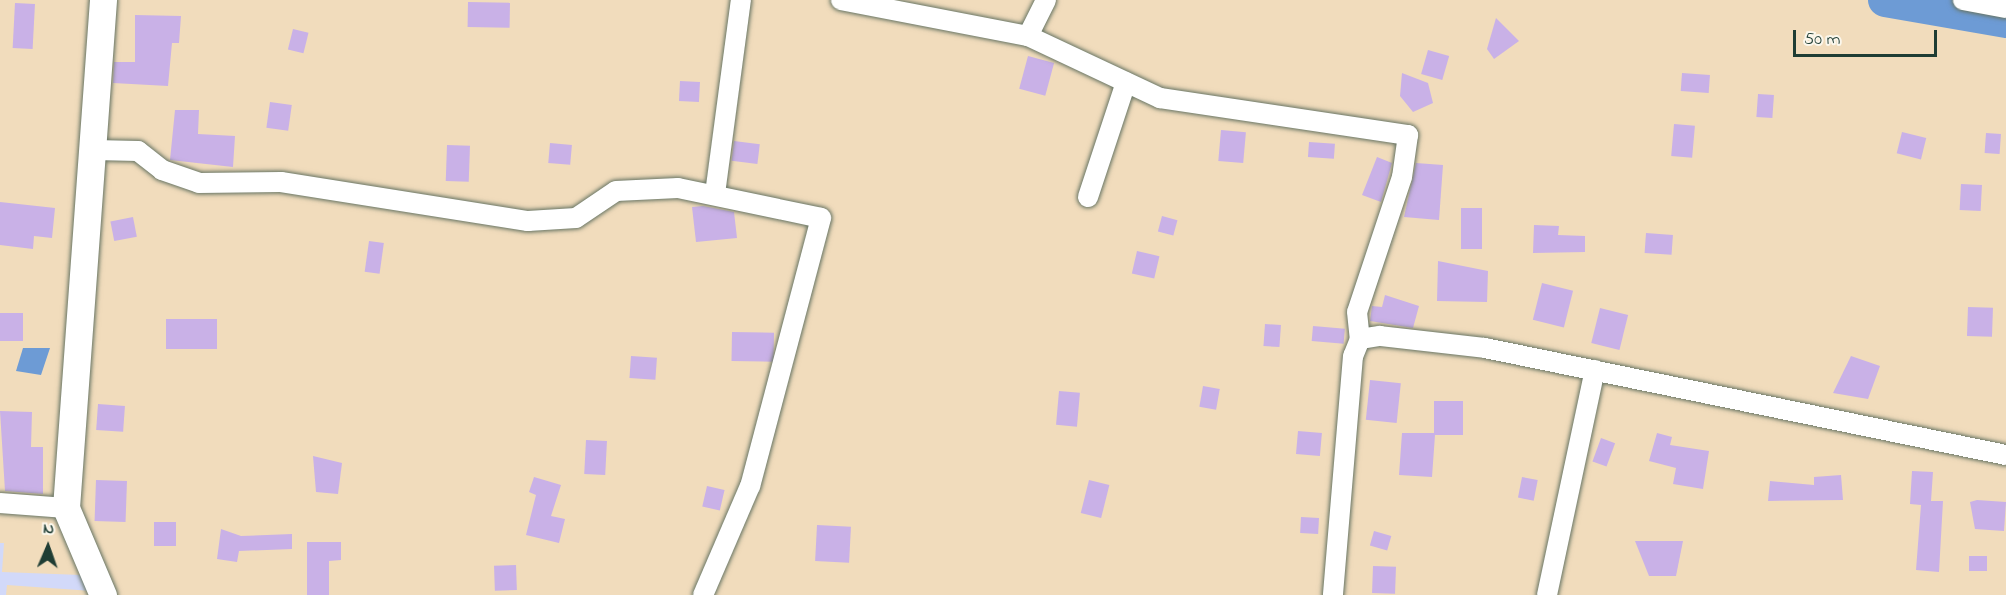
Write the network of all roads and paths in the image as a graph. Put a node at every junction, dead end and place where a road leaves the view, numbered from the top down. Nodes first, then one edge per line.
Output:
1 (103, 0) edge
2 (741, 0) edge
3 (841, 0) edge
4 (1046, 0) edge
5 (1963, 0) edge
6 (2006, 8) edge
7 (1028, 36) junction
8 (1126, 82) junction
9 (94, 150) junction
10 (715, 194) junction
11 (1088, 197) dead end
12 (1360, 339) junction
13 (1595, 370) junction
14 (2006, 455) edge
15 (0, 503) edge
16 (66, 508) junction
17 (103, 595) edge
18 (703, 595) edge
19 (1334, 595) edge
20 (1547, 595) edge

1 - 9 main road
2 - 10 street
3 - 7 street
4 - 7 street
5 - 6 street
7 - 8 street
8 - 11 street
8 - 12 street
9 - 10 street
9 - 16 main road
10 - 18 street
12 - 13 street
12 - 19 street
13 - 14 street
13 - 20 street
15 - 16 street
16 - 17 main road

